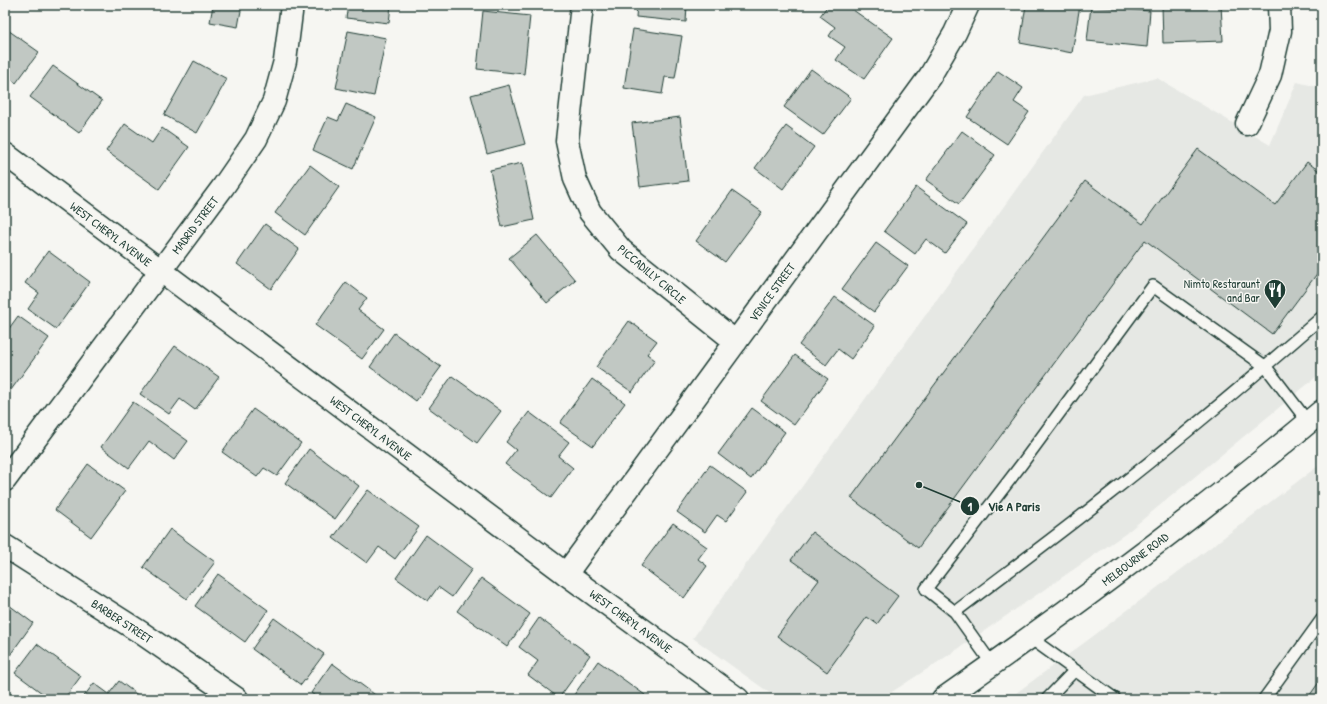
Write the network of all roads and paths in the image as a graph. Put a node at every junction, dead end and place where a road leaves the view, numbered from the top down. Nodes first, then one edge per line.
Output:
1 (292, 5) edge
2 (582, 5) edge
3 (968, 5) edge
4 (1280, 5) edge
5 (1247, 124) dead end
6 (5, 154) edge
7 (161, 271) junction
8 (1322, 317) edge
9 (736, 342) junction
10 (1266, 367) junction
11 (1315, 416) edge
12 (5, 480) edge
13 (5, 546) edge
14 (566, 574) junction
15 (955, 612) junction
16 (1322, 619) edge
17 (1029, 637) junction
18 (992, 664) junction
19 (1075, 670) junction
20 (237, 699) edge
21 (738, 699) edge
22 (943, 699) edge
23 (1047, 699) edge
24 (1115, 699) edge
25 (1264, 699) edge

1 - 7 street, MADRID STREET
2 - 9 street, PICCADILLY CIRCLE
3 - 9 street, VENICE STREET
4 - 5 street
6 - 7 street, WEST CHERYL AVENUE
7 - 12 street, MADRID STREET
7 - 14 street, WEST CHERYL AVENUE
8 - 10 lane
9 - 14 street, VENICE STREET
10 - 11 lane
10 - 15 lane
10 - 15 lane
11 - 17 street, MELBOURNE ROAD
13 - 20 street, BARBER STREET
14 - 21 street, WEST CHERYL AVENUE
15 - 18 lane
16 - 25 lane
17 - 18 street, MELBOURNE ROAD
17 - 19 lane
18 - 22 street, MELBOURNE ROAD
19 - 23 lane
19 - 24 lane

